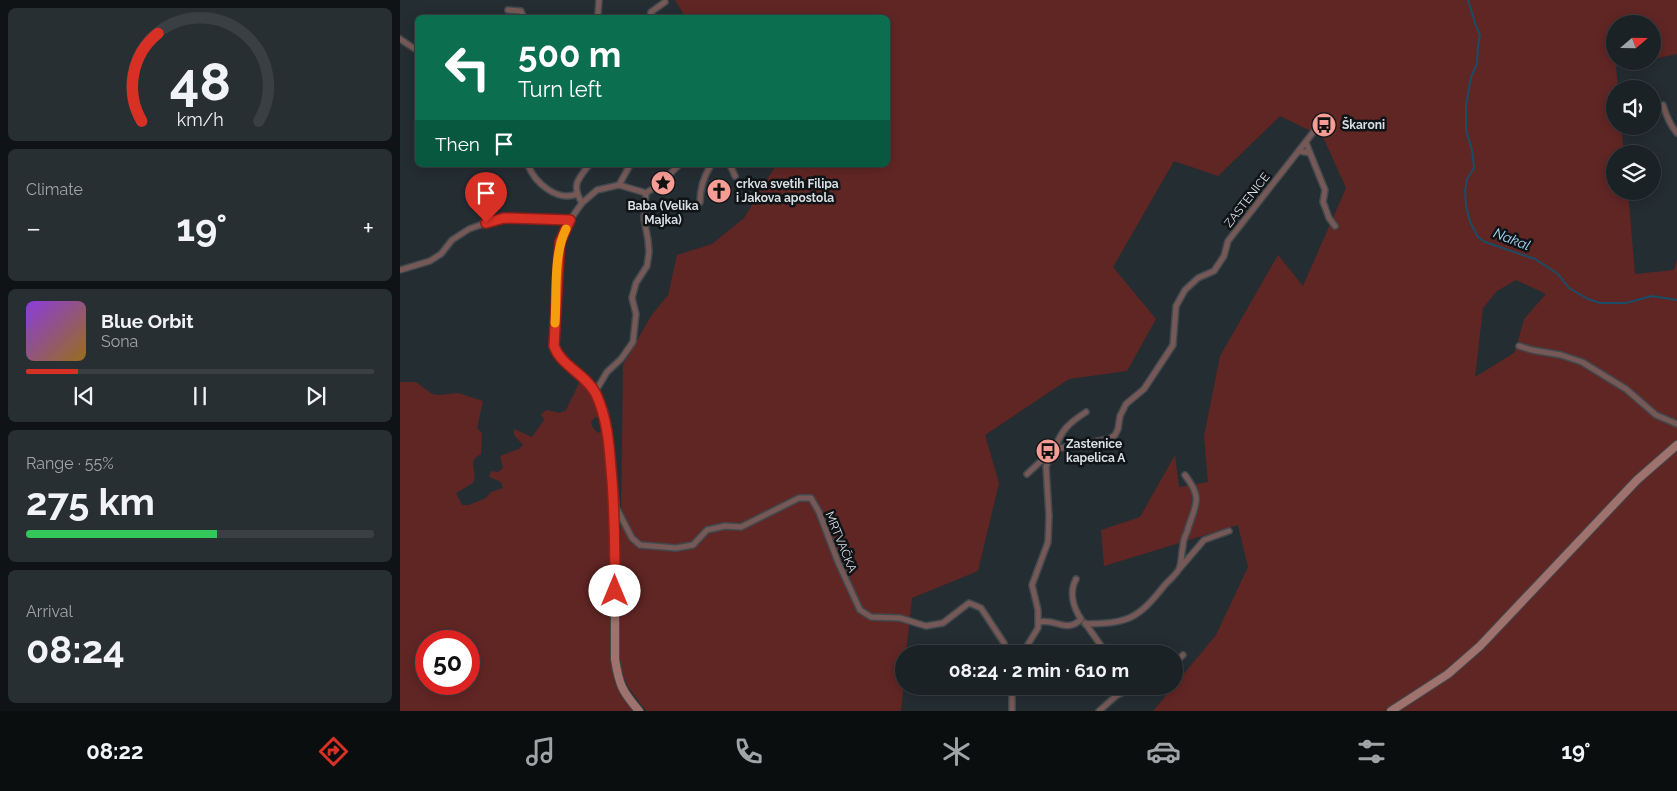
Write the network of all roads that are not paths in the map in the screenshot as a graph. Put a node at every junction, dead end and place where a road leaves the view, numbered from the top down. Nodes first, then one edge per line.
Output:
1 (600, 0) edge
2 (665, 2) dead end
3 (508, 10) dead end
4 (522, 15) edge
5 (598, 15) edge
6 (650, 15) edge
7 (400, 39) edge
8 (415, 50) edge
9 (1663, 106) dead end
10 (1322, 121) dead end
11 (1677, 133) edge
12 (1306, 142) junction
13 (1299, 151) junction
14 (1310, 154) junction
15 (529, 167) edge
16 (587, 167) edge
17 (629, 167) edge
18 (677, 167) edge
19 (710, 167) edge
20 (731, 167) edge
21 (735, 176) dead end
22 (618, 185) junction
23 (646, 193) junction
24 (577, 194) junction
25 (582, 202) junction
26 (700, 202) dead end
27 (570, 220) junction
28 (1335, 226) dead end
29 (400, 270) edge
30 (1519, 346) dead end
31 (595, 392) junction
32 (1086, 412) dead end
33 (1677, 424) edge
34 (1677, 445) edge
35 (1055, 450) junction
36 (1049, 457) junction
37 (1027, 474) dead end
38 (1185, 475) dead end
39 (615, 504) junction
40 (1229, 531) dead end
41 (1178, 570) junction
42 (1076, 578) dead end
43 (1039, 622) junction
44 (1083, 622) junction
45 (1005, 645) edge
46 (1028, 645) edge
47 (1100, 645) edge
48 (1012, 695) edge
49 (1118, 695) edge
50 (640, 711) edge
51 (1012, 711) edge
52 (1099, 711) edge
53 (1391, 711) edge

1 - 5 street
2 - 6 street
3 - 4 street
7 - 8 street
9 - 11 street
10 - 12 street, ZASTENICE
12 - 13 street, ZASTENICE
12 - 14 street
13 - 14 street
13 - 35 street, ZASTENICE
14 - 28 street
15 - 24 street
16 - 24 street
17 - 22 street
18 - 23 street
19 - 26 street
20 - 21 street
22 - 23 street
22 - 25 street
23 - 31 street
24 - 25 street
25 - 27 street
27 - 29 street
27 - 31 main road
30 - 33 street
31 - 39 main road
32 - 35 street
34 - 53 main road
35 - 36 street
36 - 37 street
36 - 43 street
38 - 41 street
39 - 45 street, MRTVAČKA
39 - 50 main road
40 - 41 street
41 - 44 street
42 - 44 street
43 - 44 street
43 - 46 street
44 - 47 street
48 - 51 street
49 - 52 street

